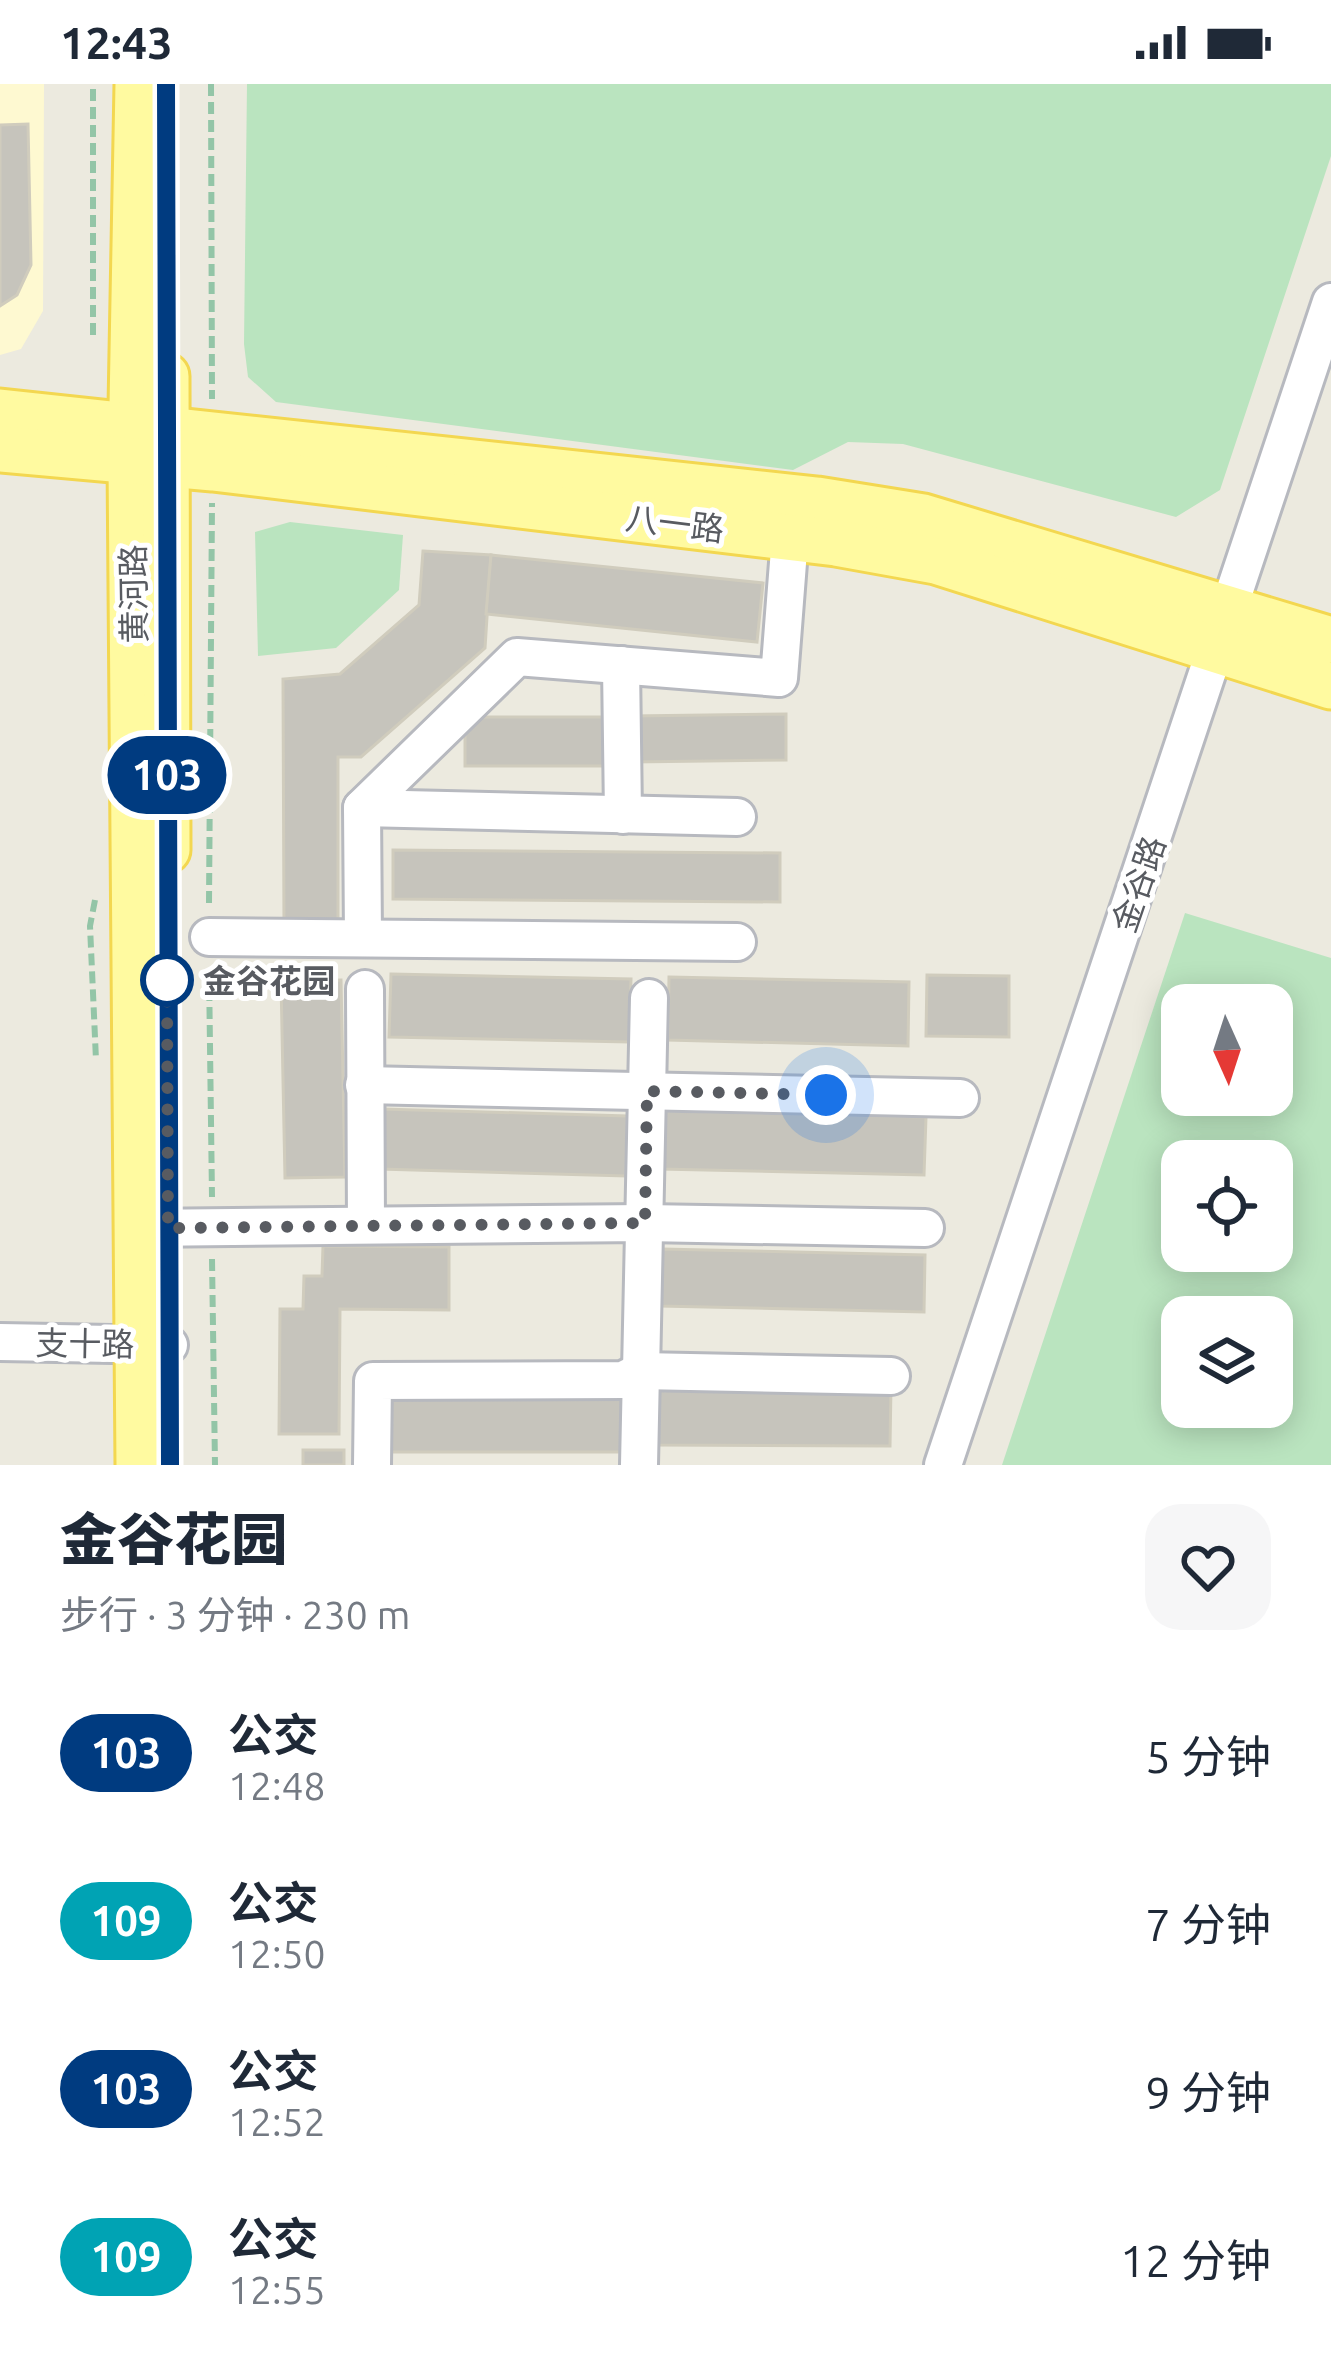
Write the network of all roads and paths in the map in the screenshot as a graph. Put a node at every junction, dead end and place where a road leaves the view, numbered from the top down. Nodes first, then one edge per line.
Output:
1 (138, 84) edge
2 (166, 84) edge
3 (211, 84) edge
4 (1331, 302) edge
5 (0, 412) edge
6 (212, 434) junction
7 (149, 444) junction
8 (0, 449) edge
9 (790, 537) junction
10 (1224, 628) junction
11 (1331, 640) edge
12 (621, 665) junction
13 (1331, 686) edge
14 (362, 808) junction
15 (622, 815) junction
16 (736, 818) dead end
17 (209, 937) dead end
18 (363, 938) junction
19 (737, 942) dead end
20 (365, 988) dead end
21 (649, 998) dead end
22 (364, 1085) junction
23 (647, 1091) junction
24 (960, 1098) dead end
25 (645, 1223) junction
26 (366, 1225) junction
27 (154, 1228) junction
28 (925, 1228) dead end
29 (0, 1342) edge
30 (154, 1345) junction
31 (641, 1371) junction
32 (891, 1376) dead end
33 (140, 1465) edge
34 (170, 1465) edge
35 (372, 1465) edge
36 (640, 1465) edge
37 (943, 1465) edge

1 - 7 main road, 黄河路
2 - 7 main road, 黄河路
3 - 6 path
4 - 10 street, 金谷路
5 - 7 main road, 八一路
6 - 7 main road, 八一路
6 - 10 main road, 八一路
7 - 8 main road, 八一路
7 - 9 main road, 八一路
7 - 27 main road, 黄河路
9 - 10 main road, 八一路
9 - 12 street
10 - 11 main road, 八一路
10 - 13 main road, 八一路
10 - 37 street, 金谷路
12 - 14 street
12 - 15 street
14 - 15 street
14 - 18 street
15 - 16 street
17 - 18 street
18 - 19 street
20 - 22 street
21 - 23 street
22 - 23 street
22 - 26 street
23 - 24 street
23 - 25 street
25 - 26 street
25 - 28 street
25 - 31 street
26 - 27 street
27 - 30 main road, 黄河路
29 - 30 street, 支十路
30 - 33 main road, 黄河路
30 - 34 main road, 黄河路
31 - 32 street
31 - 35 street
31 - 36 street

